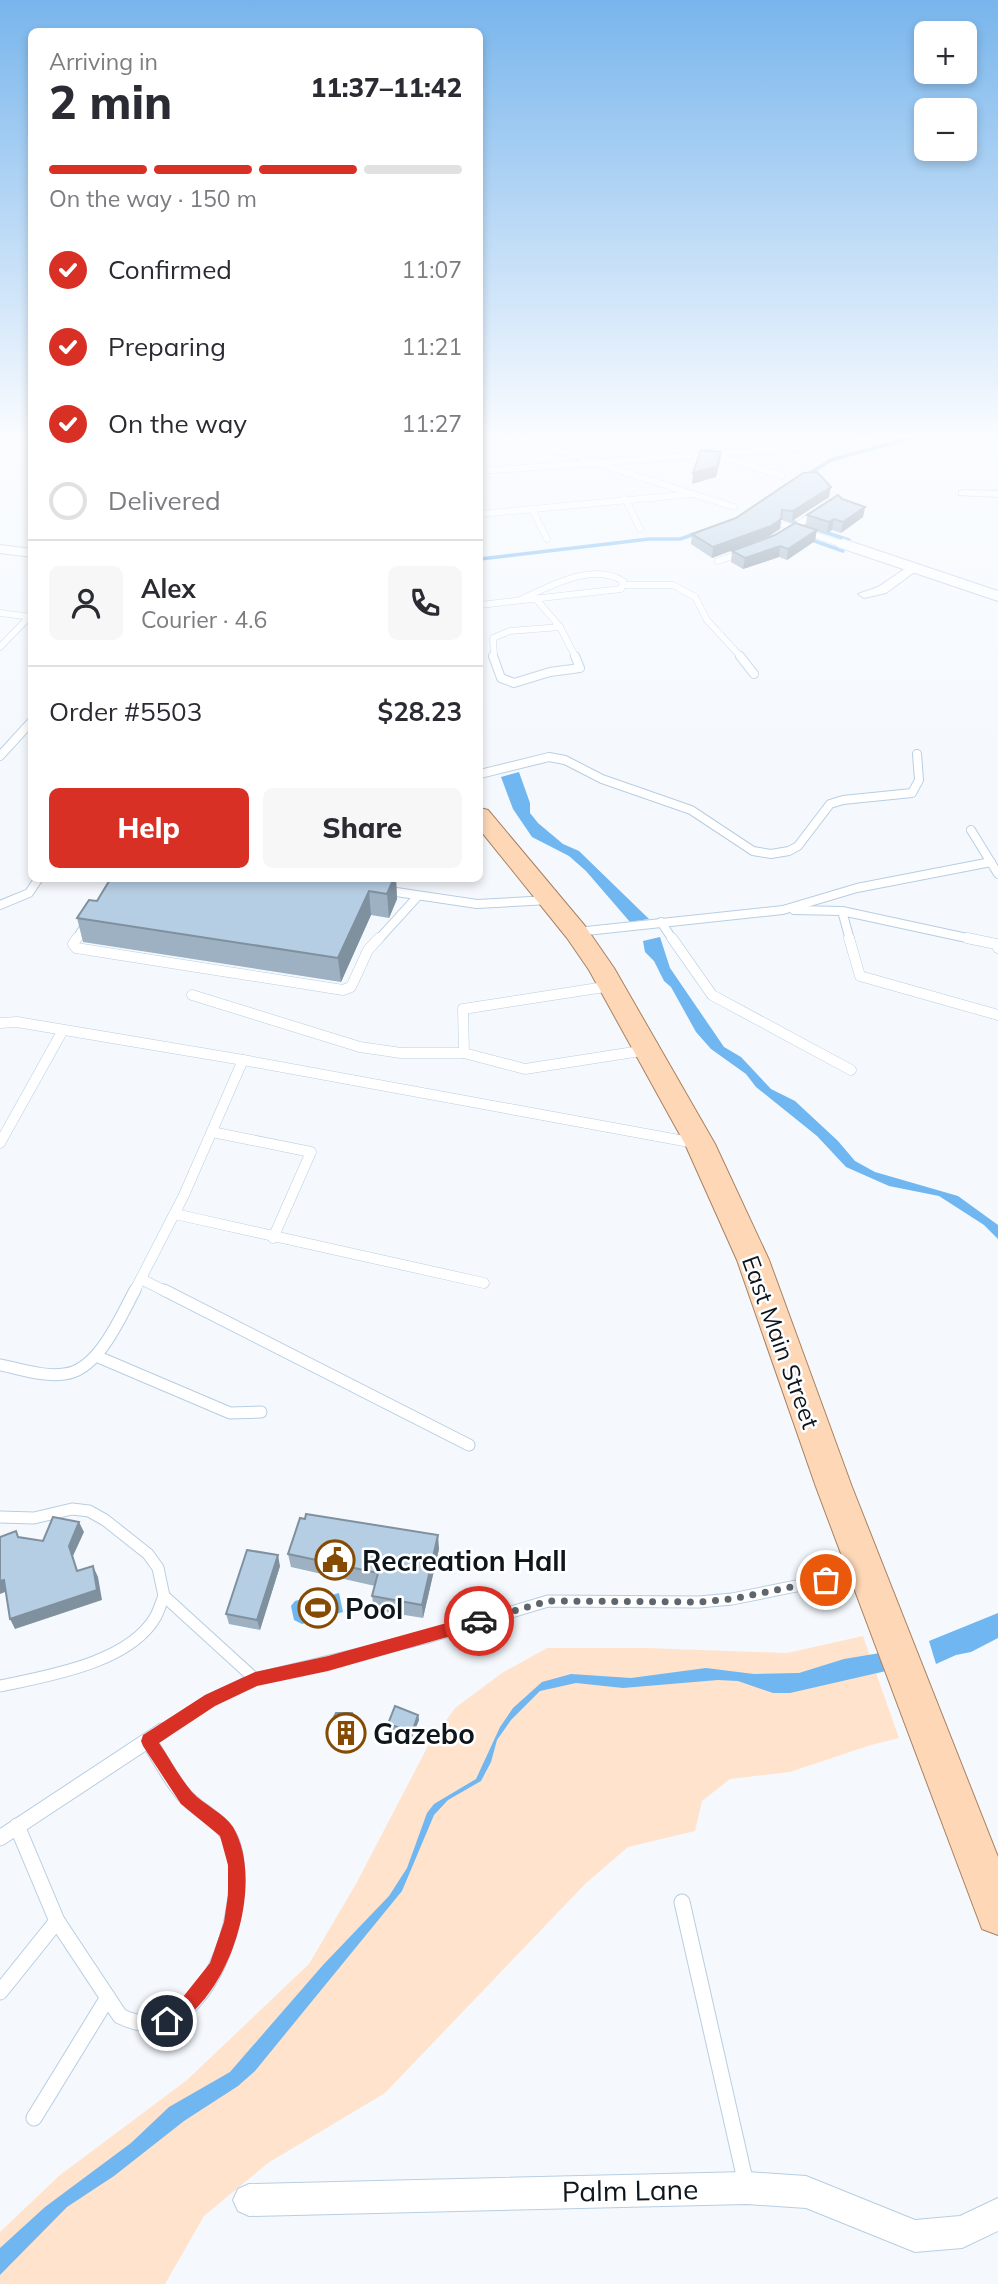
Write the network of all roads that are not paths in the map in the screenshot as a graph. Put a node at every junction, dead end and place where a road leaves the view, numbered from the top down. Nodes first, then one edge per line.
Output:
1 (826, 539) edge
2 (843, 544) joint
3 (0, 549) edge
4 (751, 549) edge
5 (28, 552) edge
6 (718, 561) dead end
7 (912, 568) junction
8 (622, 585) junction
9 (864, 594) dead end
10 (998, 596) edge
11 (536, 599) junction
12 (520, 600) junction
13 (483, 605) edge
14 (0, 613) edge
15 (28, 617) edge
16 (28, 620) edge
17 (562, 627) junction
18 (0, 647) edge
19 (754, 674) dead end
20 (28, 725) edge
21 (917, 754) dead end
22 (0, 756) edge
23 (483, 773) edge
24 (483, 819) edge
25 (971, 830) dead end
26 (990, 862) junction
27 (998, 874) edge
28 (36, 882) edge
29 (376, 889) edge
30 (418, 896) junction
31 (550, 900) junction
32 (0, 905) edge
33 (783, 910) junction
34 (95, 911) edge
35 (842, 911) junction
36 (661, 922) junction
37 (576, 932) junction
38 (998, 948) edge
39 (611, 986) junction
40 (192, 995) dead end
41 (998, 1015) edge
42 (0, 1023) edge
43 (63, 1030) junction
44 (648, 1051) junction
45 (464, 1053) junction
46 (243, 1060) junction
47 (851, 1070) dead end
48 (212, 1132) junction
49 (0, 1143) edge
50 (700, 1144) junction
51 (175, 1214) junction
52 (273, 1238) junction
53 (143, 1280) junction
54 (484, 1283) dead end
55 (96, 1356) junction
56 (0, 1364) edge
57 (261, 1412) dead end
58 (469, 1445) dead end
59 (0, 1517) edge
60 (857, 1547) junction
61 (833, 1579) junction
62 (874, 1593) junction
63 (164, 1597) junction
64 (255, 1679) junction
65 (0, 1686) edge
66 (149, 1741) junction
67 (5, 1833) edge
68 (682, 1902) dead end
69 (998, 1913) edge
70 (57, 1921) junction
71 (0, 1992) edge
72 (107, 1998) junction
73 (34, 2118) dead end
74 (747, 2188) junction
75 (250, 2200) dead end
76 (998, 2214) edge

1 - 2 lane
2 - 7 street
3 - 5 street
4 - 6 lane
7 - 9 street
7 - 10 street
8 - 11 lane
8 - 12 lane
8 - 19 lane
11 - 12 lane
11 - 17 lane
12 - 13 lane
14 - 15 lane
16 - 18 lane
17 - 17 lane
20 - 22 lane
21 - 23 lane
24 - 31 main road, East Main Street
25 - 26 lane
26 - 27 lane
26 - 33 lane
28 - 32 lane
29 - 30 lane
30 - 31 lane
30 - 34 lane
31 - 37 main road, East Main Street
33 - 35 lane
33 - 36 lane
35 - 38 lane
35 - 41 lane
36 - 37 lane
36 - 47 lane
37 - 39 main road, East Main Street
39 - 44 main road, East Main Street
39 - 45 lane
40 - 45 lane
42 - 43 lane
43 - 46 lane
43 - 49 lane
44 - 45 lane
44 - 50 main road, East Main Street
46 - 48 lane
46 - 50 lane
48 - 51 lane
48 - 52 lane
50 - 60 main road, East Main Street
51 - 52 lane
51 - 53 lane
52 - 54 lane
53 - 55 lane
53 - 58 lane
55 - 56 lane
55 - 57 lane
59 - 63 lane
60 - 61 lane
60 - 62 main road, East Main Street
61 - 62 lane
61 - 64 lane
62 - 69 main road, East Main Street
63 - 64 lane
63 - 65 lane
64 - 66 lane
66 - 67 lane
66 - 72 lane
67 - 70 lane
68 - 74 lane
70 - 71 lane
70 - 72 lane
72 - 73 lane
74 - 75 street, Palm Lane
74 - 76 street, Palm Lane

